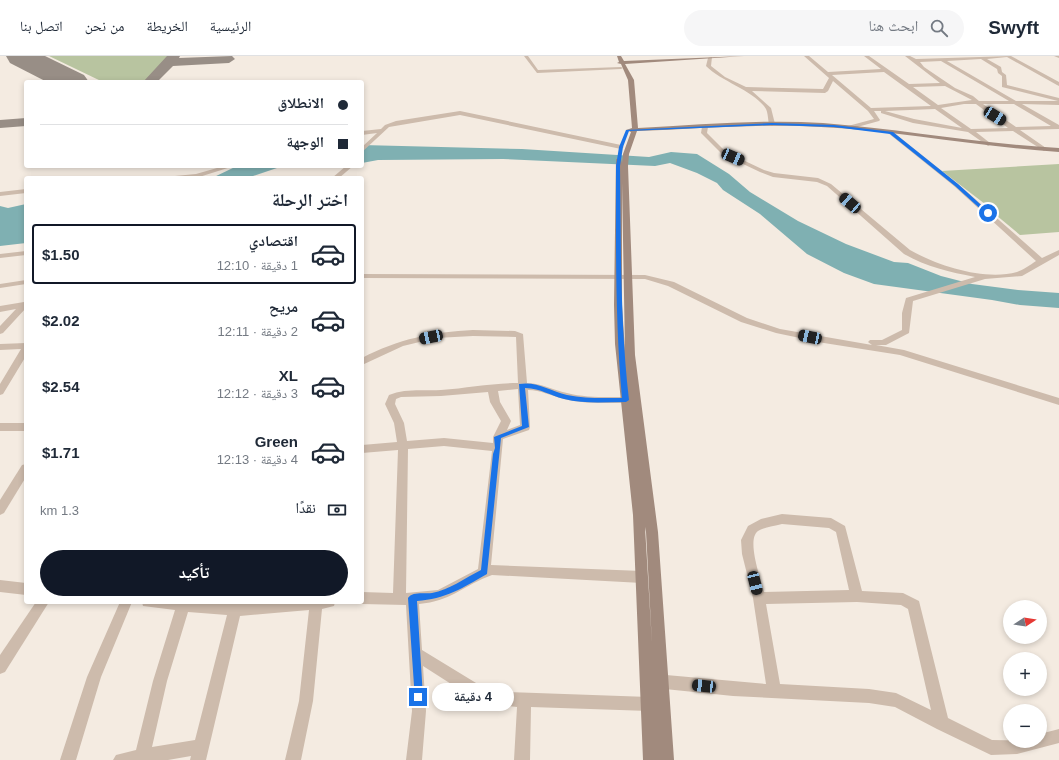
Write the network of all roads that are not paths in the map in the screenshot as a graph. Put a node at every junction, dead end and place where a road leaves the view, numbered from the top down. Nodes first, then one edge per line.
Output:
1 (526, 56) edge
2 (614, 56) edge
3 (619, 56) edge
4 (742, 56) edge
5 (806, 56) edge
6 (866, 56) edge
7 (908, 56) edge
8 (1008, 56) edge
9 (719, 57) edge
10 (981, 57) edge
11 (710, 58) junction
12 (941, 59) junction
13 (914, 60) junction
14 (621, 65) junction
15 (886, 70) junction
16 (827, 74) junction
17 (832, 78) junction
18 (1059, 78) edge
19 (1051, 80) junction
20 (945, 84) junction
21 (1059, 84) edge
22 (907, 86) junction
23 (745, 89) junction
24 (825, 91) junction
25 (832, 92) dead end
26 (840, 93) dead end
27 (858, 100) junction
28 (978, 102) junction
29 (1057, 102) edge
30 (1016, 103) junction
31 (936, 107) junction
32 (1059, 109) edge
33 (870, 110) junction
34 (877, 110) junction
35 (772, 124) junction
36 (705, 127) junction
37 (850, 127) junction
38 (1058, 128) edge
39 (383, 130) junction
40 (631, 130) junction
41 (1017, 130) junction
42 (970, 131) junction
43 (364, 133) edge
44 (891, 133) junction
45 (988, 144) junction
46 (621, 147) junction
47 (364, 148) edge
48 (1044, 149) junction
49 (1059, 150) edge
50 (623, 154) junction
51 (224, 168) edge
52 (348, 168) edge
53 (196, 176) edge
54 (338, 176) edge
55 (24, 191) edge
56 (0, 194) edge
57 (1059, 252) edge
58 (24, 253) edge
59 (0, 256) edge
60 (1040, 261) junction
61 (364, 276) edge
62 (624, 277) junction
63 (986, 277) junction
64 (24, 282) edge
65 (0, 286) edge
66 (0, 309) edge
67 (0, 331) edge
68 (824, 340) junction
69 (0, 347) edge
70 (24, 347) edge
71 (24, 350) edge
72 (364, 361) edge
73 (522, 386) junction
74 (492, 387) junction
75 (0, 392) edge
76 (626, 400) junction
77 (1059, 402) edge
78 (0, 427) edge
79 (24, 427) edge
80 (498, 443) junction
81 (403, 446) junction
82 (364, 450) edge
83 (24, 471) edge
84 (0, 510) edge
85 (484, 572) junction
86 (642, 577) junction
87 (0, 586) edge
88 (24, 589) edge
89 (857, 596) junction
90 (364, 598) edge
91 (406, 598) junction
92 (759, 598) junction
93 (42, 604) edge
94 (125, 604) edge
95 (174, 604) edge
96 (278, 604) edge
97 (320, 604) edge
98 (183, 605) junction
99 (236, 606) edge
100 (416, 654) junction
101 (0, 667) edge
102 (655, 681) junction
103 (774, 692) junction
104 (524, 700) junction
105 (648, 704) junction
106 (942, 724) junction
107 (1059, 736) edge
108 (200, 754) edge
109 (142, 757) junction
110 (68, 760) edge
111 (121, 760) edge
112 (293, 760) edge
113 (414, 760) edge
114 (522, 760) edge
115 (651, 760) edge
116 (666, 760) edge

1 - 14 street
2 - 14 street
3 - 14 street
4 - 9 street
5 - 16 street
6 - 15 street
7 - 13 street
8 - 10 street
8 - 19 street
9 - 11 street
10 - 12 street
10 - 29 street
11 - 14 street
11 - 23 street
12 - 13 street
12 - 30 street
13 - 20 street
14 - 40 street
15 - 16 street
15 - 22 street
16 - 17 street
17 - 24 street
17 - 27 street
18 - 19 street
19 - 21 street
20 - 22 street
20 - 28 street
22 - 31 street
23 - 24 street
23 - 35 street
24 - 25 street
26 - 27 street
27 - 33 street
28 - 30 street
28 - 31 street
28 - 41 street
29 - 30 street
29 - 32 street
30 - 38 street
31 - 34 street
31 - 42 street
33 - 34 street
33 - 37 street
34 - 42 street
35 - 36 street
35 - 37 street
36 - 40 street
36 - 63 street
37 - 44 street
38 - 41 street
39 - 43 street
39 - 46 street
39 - 47 street
40 - 46 street
40 - 50 street
41 - 42 street
41 - 48 street
42 - 45 street
44 - 45 street
44 - 60 street
45 - 48 street
46 - 50 street
48 - 49 street
50 - 62 street
51 - 53 street
52 - 54 street
55 - 56 street
57 - 60 street
58 - 59 street
60 - 63 street
61 - 62 street
62 - 68 street
62 - 76 street
62 - 102 street
63 - 68 street
64 - 65 street
66 - 67 street
68 - 77 street
69 - 70 street
71 - 75 street
72 - 73 street
73 - 74 street
73 - 76 street
73 - 80 street
74 - 80 street
74 - 81 street
76 - 86 street
78 - 79 street
80 - 81 street
80 - 85 street
81 - 82 street
81 - 91 street
83 - 84 street
85 - 86 street
85 - 91 street
86 - 102 street
87 - 88 street
89 - 92 street
89 - 92 street
89 - 106 street
90 - 91 street
91 - 100 street
92 - 103 street
93 - 101 street
94 - 110 street
95 - 98 street
96 - 99 street
97 - 112 street
98 - 99 street
98 - 109 street
99 - 108 street
100 - 104 street
100 - 113 street
102 - 103 street
102 - 105 street
102 - 116 street
103 - 106 street
104 - 105 street
104 - 114 street
105 - 115 street
106 - 107 street
108 - 109 street
109 - 111 street

